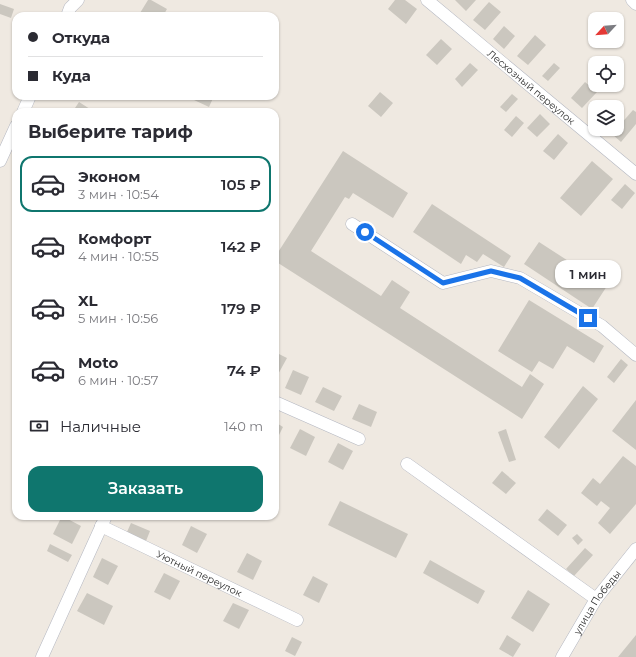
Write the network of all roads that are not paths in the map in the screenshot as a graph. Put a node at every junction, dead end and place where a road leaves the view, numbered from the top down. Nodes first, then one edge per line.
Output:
1 (78, 0) edge
2 (427, 0) edge
3 (632, 0) edge
4 (636, 4) edge
5 (68, 12) edge
6 (12, 135) edge
7 (0, 161) edge
8 (636, 174) edge
9 (352, 224) dead end
10 (636, 355) edge
11 (279, 404) edge
12 (360, 439) dead end
13 (407, 464) dead end
14 (103, 521) edge
15 (636, 549) edge
16 (596, 599) junction
17 (296, 620) dead end
18 (42, 657) edge
19 (562, 657) edge

1 - 5 street
2 - 8 street, Лесхозный переулок
3 - 4 street
6 - 7 street
9 - 10 street
11 - 12 street
13 - 16 street
14 - 17 street, Уютный переулок
14 - 18 street, Уютный переулок
15 - 16 street, улица Победы
16 - 19 street, улица Победы

